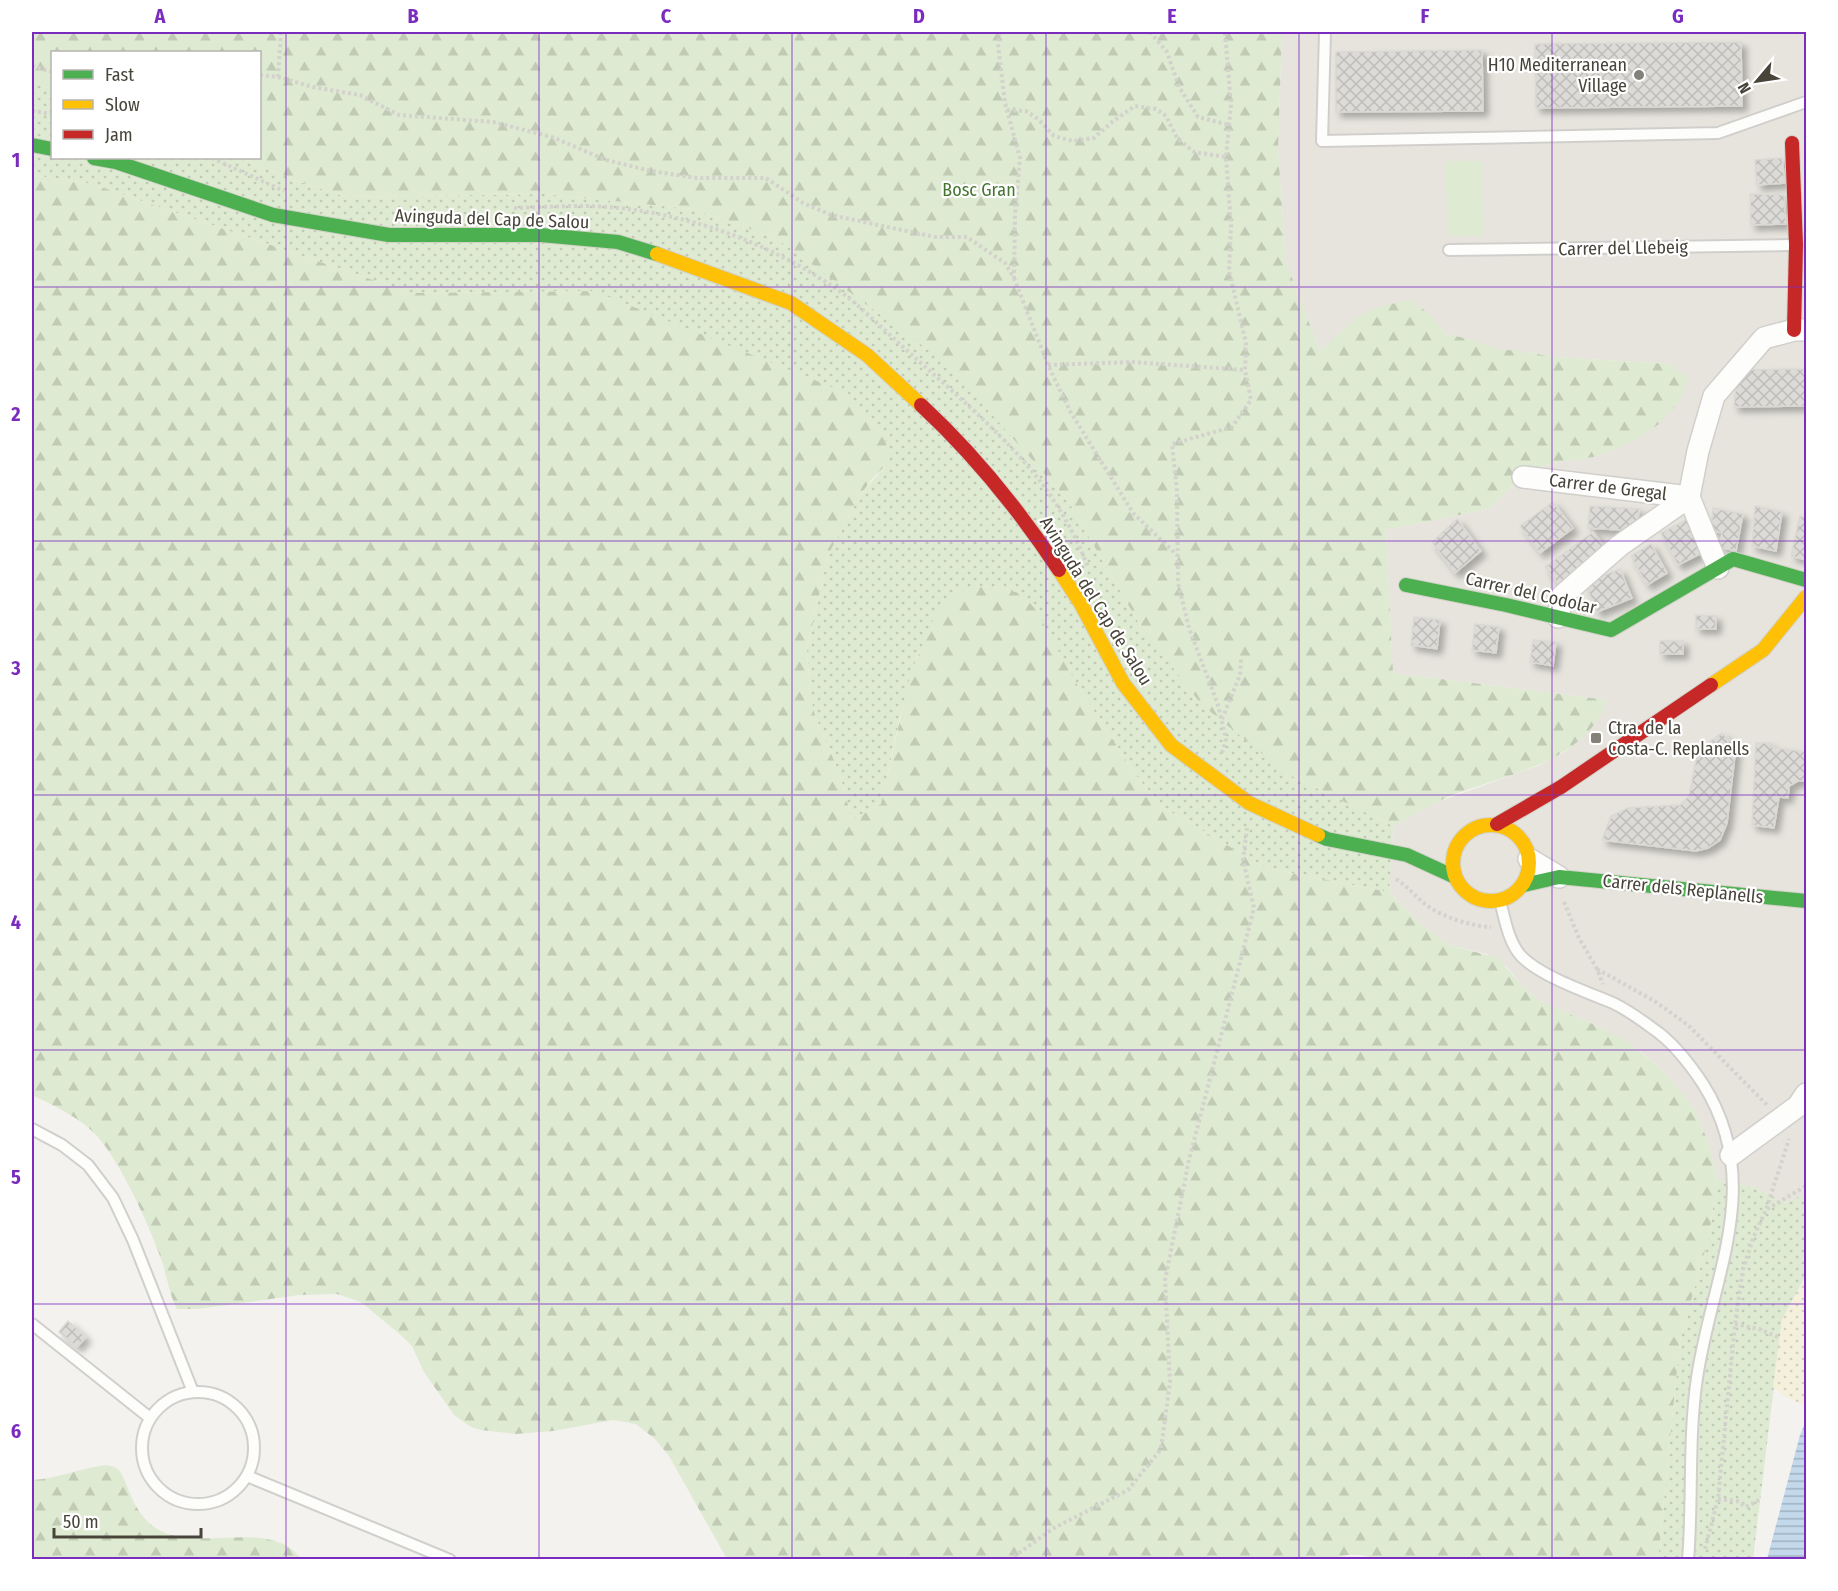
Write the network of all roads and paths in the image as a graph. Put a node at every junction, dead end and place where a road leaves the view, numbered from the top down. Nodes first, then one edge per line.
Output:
1 (281, 32) edge
2 (1000, 32) edge
3 (1150, 32) edge
4 (1225, 32) edge
5 (1325, 32) edge
6 (32, 66) edge
7 (51, 72) edge
8 (261, 75) edge
9 (278, 77) junction
10 (1806, 102) edge
11 (1007, 110) junction
12 (32, 111) edge
13 (51, 114) edge
14 (1229, 125) junction
15 (1792, 143) dead end
16 (32, 145) edge
17 (51, 149) edge
18 (1226, 156) junction
19 (100, 159) edge
20 (214, 159) edge
21 (286, 192) dead end
22 (506, 208) dead end
23 (1796, 245) junction
24 (1449, 250) dead end
25 (1014, 278) junction
26 (1800, 330) edge
27 (1048, 365) junction
28 (1245, 370) junction
29 (1523, 477) dead end
30 (1689, 497) junction
31 (1177, 555) junction
32 (1718, 568) junction
33 (1089, 570) dead end
34 (1806, 580) edge
35 (1406, 585) dead end
36 (1806, 597) edge
37 (1558, 617) junction
38 (1241, 659) dead end
39 (1222, 720) junction
40 (1212, 747) dead end
41 (1221, 754) junction
42 (1229, 760) dead end
43 (1210, 774) junction
44 (1561, 788) junction
45 (1249, 803) junction
46 (1542, 813) dead end
47 (1497, 824) junction
48 (1533, 830) dead end
49 (1460, 840) junction
50 (1528, 853) junction
51 (1407, 855) junction
52 (1455, 877) junction
53 (1559, 877) junction
54 (1394, 878) dead end
55 (1524, 885) junction
56 (1500, 901) junction
57 (1806, 901) edge
58 (1507, 924) junction
59 (1806, 1094) edge
60 (1780, 1119) junction
61 (32, 1129) edge
62 (1731, 1155) junction
63 (1806, 1186) edge
64 (1766, 1210) junction
65 (32, 1324) edge
66 (1735, 1324) junction
67 (1780, 1338) dead end
68 (193, 1392) junction
69 (150, 1418) junction
70 (247, 1476) junction
71 (1718, 1499) junction
72 (1759, 1500) dead end
73 (1703, 1557) dead end
74 (450, 1560) edge
75 (1009, 1560) edge
76 (1688, 1560) edge

1 - 9 path
2 - 11 path
3 - 14 path
4 - 14 path
5 - 10 lane
6 - 7 path
8 - 9 path
9 - 25 path
11 - 18 path
11 - 25 path
12 - 13 path
14 - 18 path
15 - 23 street
16 - 17 street
18 - 28 path
19 - 43 street, Avinguda del Cap de Salou
20 - 21 path
22 - 33 path
23 - 24 lane, Carrer del Llebeig
23 - 26 street
25 - 27 path
26 - 30 street
27 - 28 path
27 - 31 path
28 - 31 path
29 - 30 street, Carrer de Gregal
30 - 32 street, Carrer de Gregal
30 - 37 street
31 - 39 path
32 - 34 street, Carrer del Codolar
32 - 37 street, Carrer del Codolar
35 - 37 street, Carrer del Codolar
36 - 44 street
38 - 39 path
39 - 41 path
40 - 41 path
41 - 42 path
41 - 43 path
43 - 45 street, Avinguda del Cap de Salou
44 - 46 street
44 - 47 street
45 - 51 street, Avinguda del Cap de Salou
45 - 75 path
47 - 49 street
47 - 50 street
48 - 50 street
49 - 51 street, Avinguda del Cap de Salou
49 - 52 street
50 - 53 street, Carrer dels Replanells
50 - 55 street
51 - 52 street, Avinguda del Cap de Salou
52 - 56 street
53 - 55 street, Carrer dels Replanells
53 - 57 street, Carrer dels Replanells
53 - 60 path
54 - 58 path
55 - 56 street
56 - 58 lane
58 - 62 lane
59 - 60 street
60 - 62 street
60 - 64 path
61 - 68 lane
62 - 76 lane
63 - 64 path
64 - 66 path
65 - 69 lane
66 - 67 path
66 - 71 path
68 - 69 lane
68 - 70 lane
69 - 70 lane
70 - 74 lane
71 - 72 path
71 - 73 path

